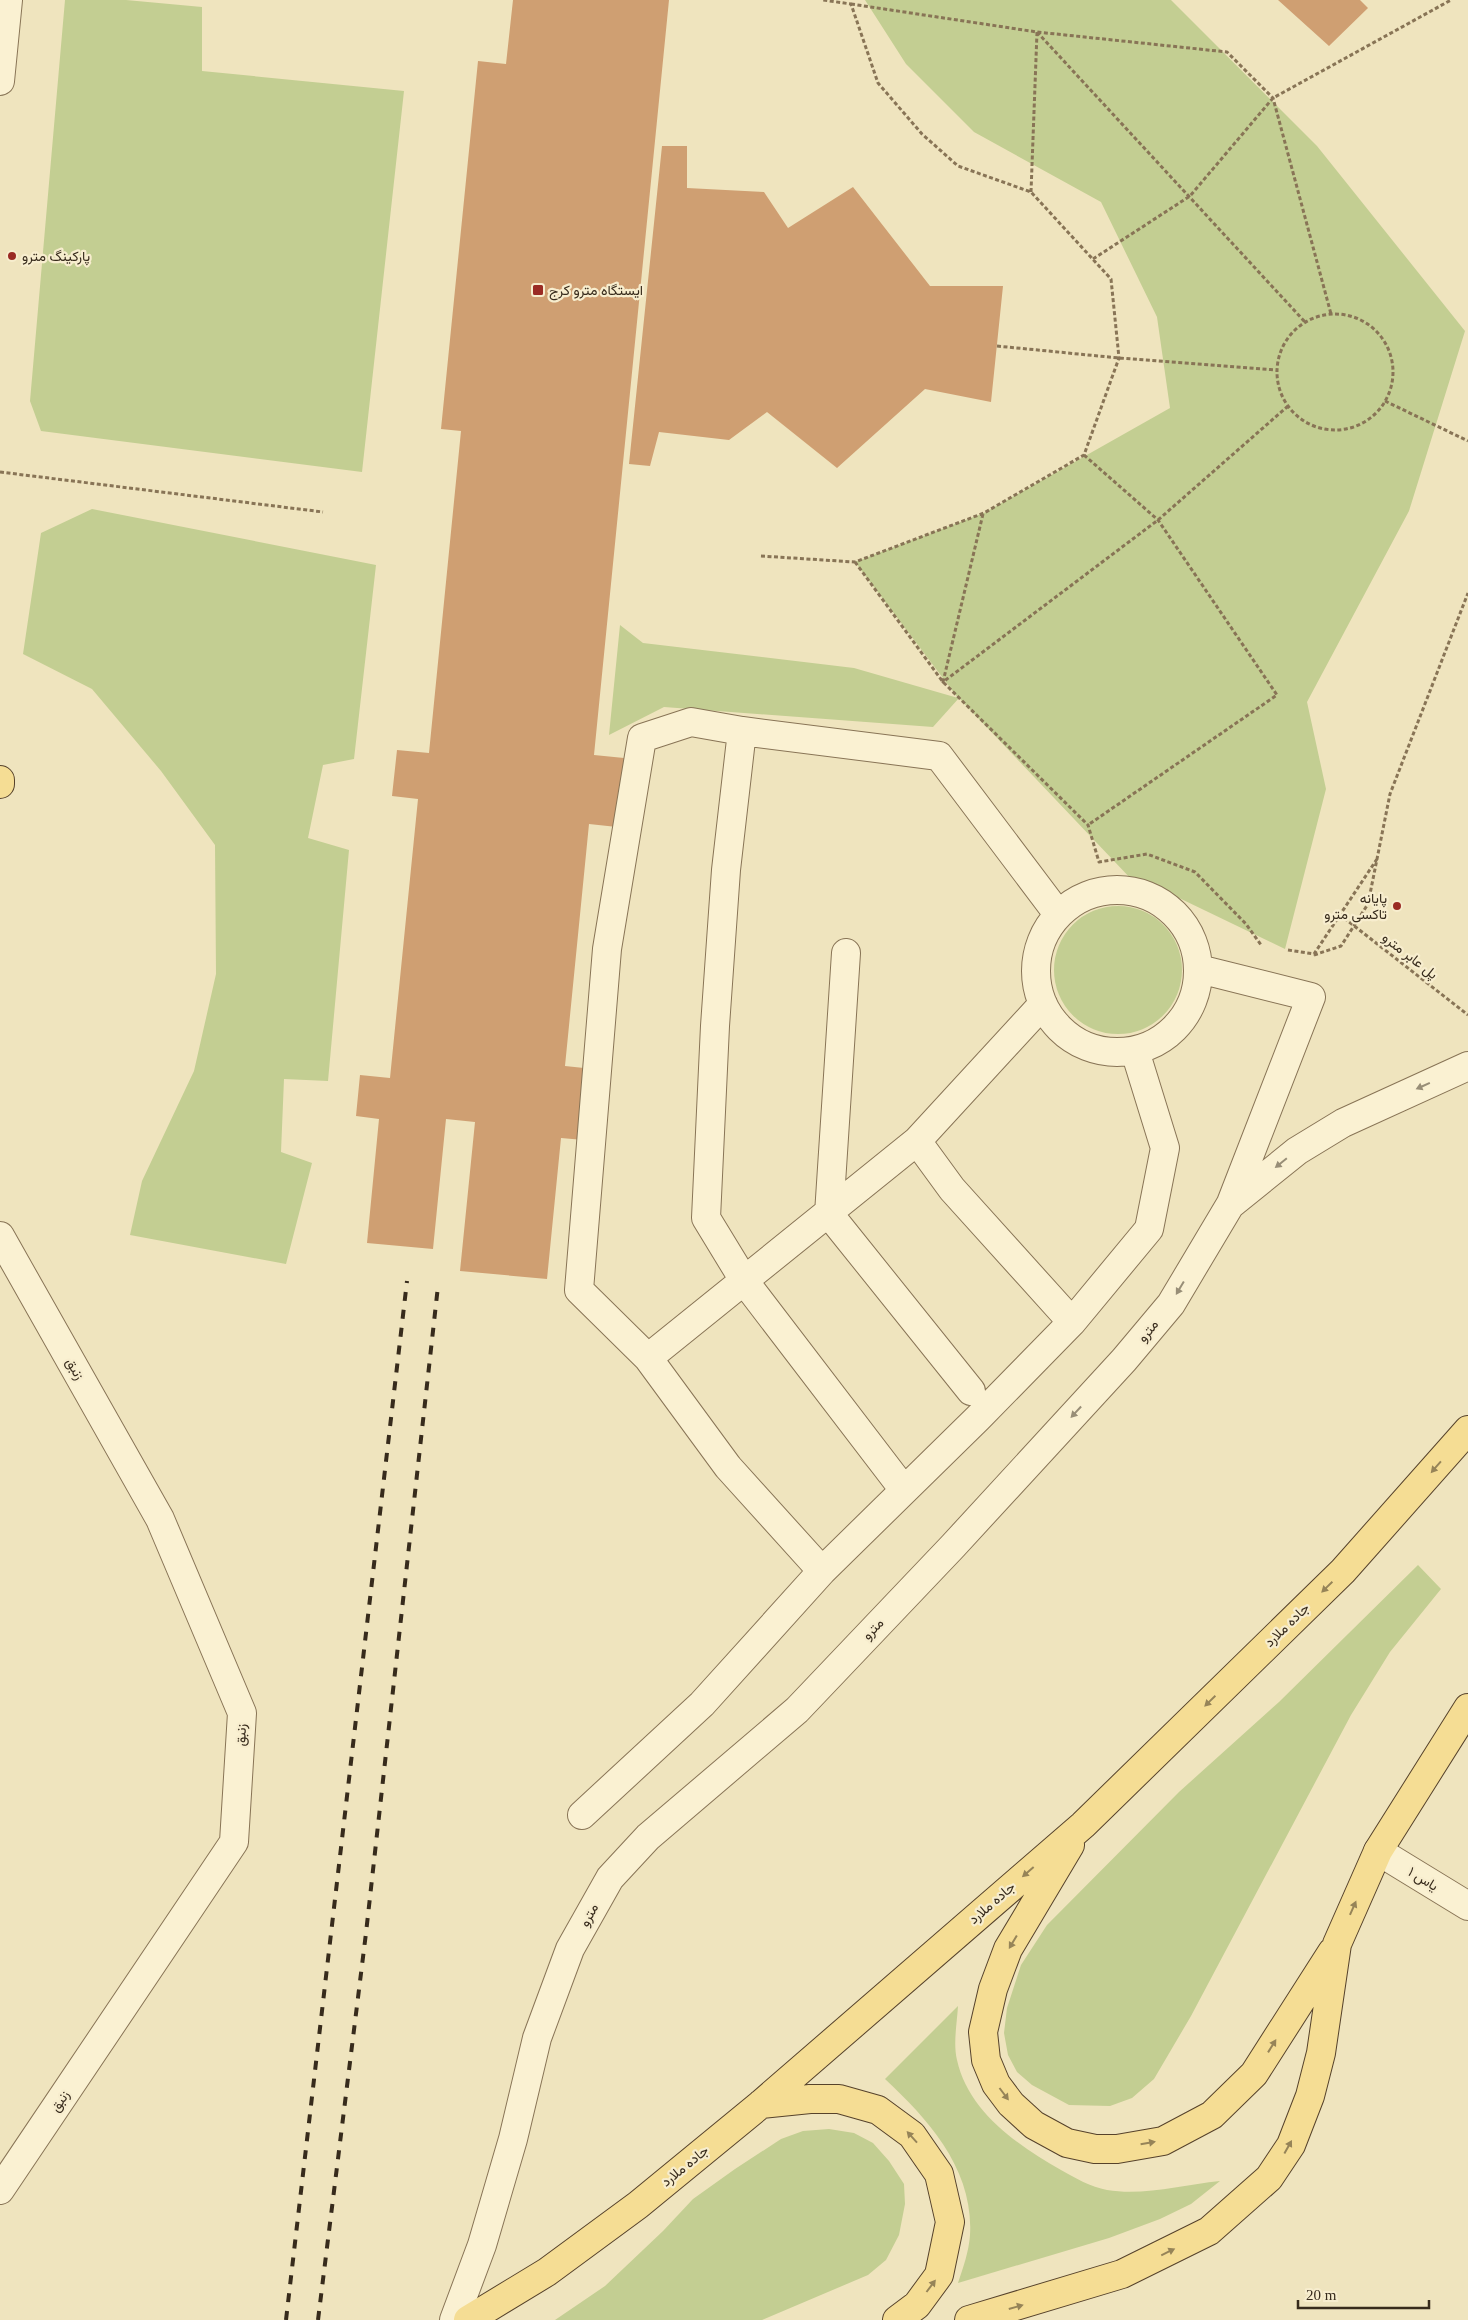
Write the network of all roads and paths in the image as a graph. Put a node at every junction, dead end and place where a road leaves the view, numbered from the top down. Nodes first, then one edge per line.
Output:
1 (8, 0) edge
2 (823, 0) edge
3 (1451, 0) edge
4 (851, 4) junction
5 (1037, 32) junction
6 (0, 81) edge
7 (1273, 98) junction
8 (1032, 192) junction
9 (1190, 196) junction
10 (1093, 259) junction
11 (1331, 314) junction
12 (1305, 322) junction
13 (997, 346) dead end
14 (1119, 358) junction
15 (1277, 370) junction
16 (1385, 401) junction
17 (1288, 406) junction
18 (1468, 441) edge
19 (1084, 455) junction
20 (0, 472) edge
21 (322, 512) dead end
22 (984, 513) junction
23 (1158, 520) junction
24 (762, 556) dead end
25 (854, 562) junction
26 (1468, 593) edge
27 (943, 682) junction
28 (742, 731) junction
29 (0, 780) edge
30 (0, 784) edge
31 (1088, 825) junction
32 (1377, 858) junction
33 (1058, 914) junction
34 (1339, 914) junction
35 (1270, 947) dead end
36 (1279, 949) dead end
37 (846, 953) dead end
38 (1314, 954) junction
39 (1199, 969) junction
40 (1311, 997) junction
41 (1043, 1004) junction
42 (1468, 1015) edge
43 (1136, 1052) junction
44 (1468, 1066) edge
45 (917, 1141) junction
46 (1230, 1205) junction
47 (829, 1214) junction
48 (0, 1236) edge
49 (745, 1282) junction
50 (1072, 1322) junction
51 (648, 1358) junction
52 (971, 1391) dead end
53 (1468, 1430) edge
54 (904, 1490) junction
55 (822, 1571) junction
56 (1468, 1708) edge
57 (582, 1815) dead end
58 (1082, 1825) junction
59 (1378, 1851) junction
60 (1468, 1906) edge
61 (1337, 1944) junction
62 (761, 2104) junction
63 (0, 2190) edge
64 (454, 2320) edge
65 (468, 2320) edge
66 (898, 2320) edge
67 (969, 2320) edge

1 - 6 street
2 - 4 path
3 - 7 path
4 - 5 path
4 - 8 path
5 - 7 path
5 - 8 path
5 - 9 path
7 - 9 path
7 - 11 path
8 - 10 path
9 - 10 path
9 - 12 path
10 - 14 path
11 - 12 path
11 - 16 path
12 - 15 path
13 - 14 path
14 - 15 path
14 - 19 path
15 - 17 path
16 - 17 path
16 - 18 path
17 - 23 path
19 - 22 path
19 - 23 path
20 - 21 path
22 - 25 path
22 - 27 path
23 - 27 path
23 - 31 path
24 - 25 path
25 - 27 path
26 - 32 path
27 - 31 path
28 - 33 street
28 - 49 street
28 - 51 street
29 - 30 main road
31 - 35 path
32 - 34 path
32 - 38 path
33 - 39 street
33 - 41 street
34 - 38 path
34 - 42 path, پل عابر مترو, bridge
36 - 38 path
37 - 47 street
38 - 40 path
39 - 40 street
39 - 43 street
40 - 46 street
41 - 43 street
41 - 45 street
43 - 50 street
44 -> 46 street, مترو
45 - 47 street
45 - 50 street
46 -> 64 street, مترو
47 - 49 street
47 - 52 street
48 - 63 street, زنبق
49 - 51 street
49 - 54 street
50 - 54 street
51 - 55 street
53 -> 58 main road, جاده ملارد
54 - 55 street
55 - 57 street
56 - 59 main road
58 -> 61 main road
58 -> 62 main road, جاده ملارد
59 - 60 street, یاس ۱
61 -> 59 main road
67 -> 61 main road
62 - 65 main road, جاده ملارد
66 -> 62 main road

